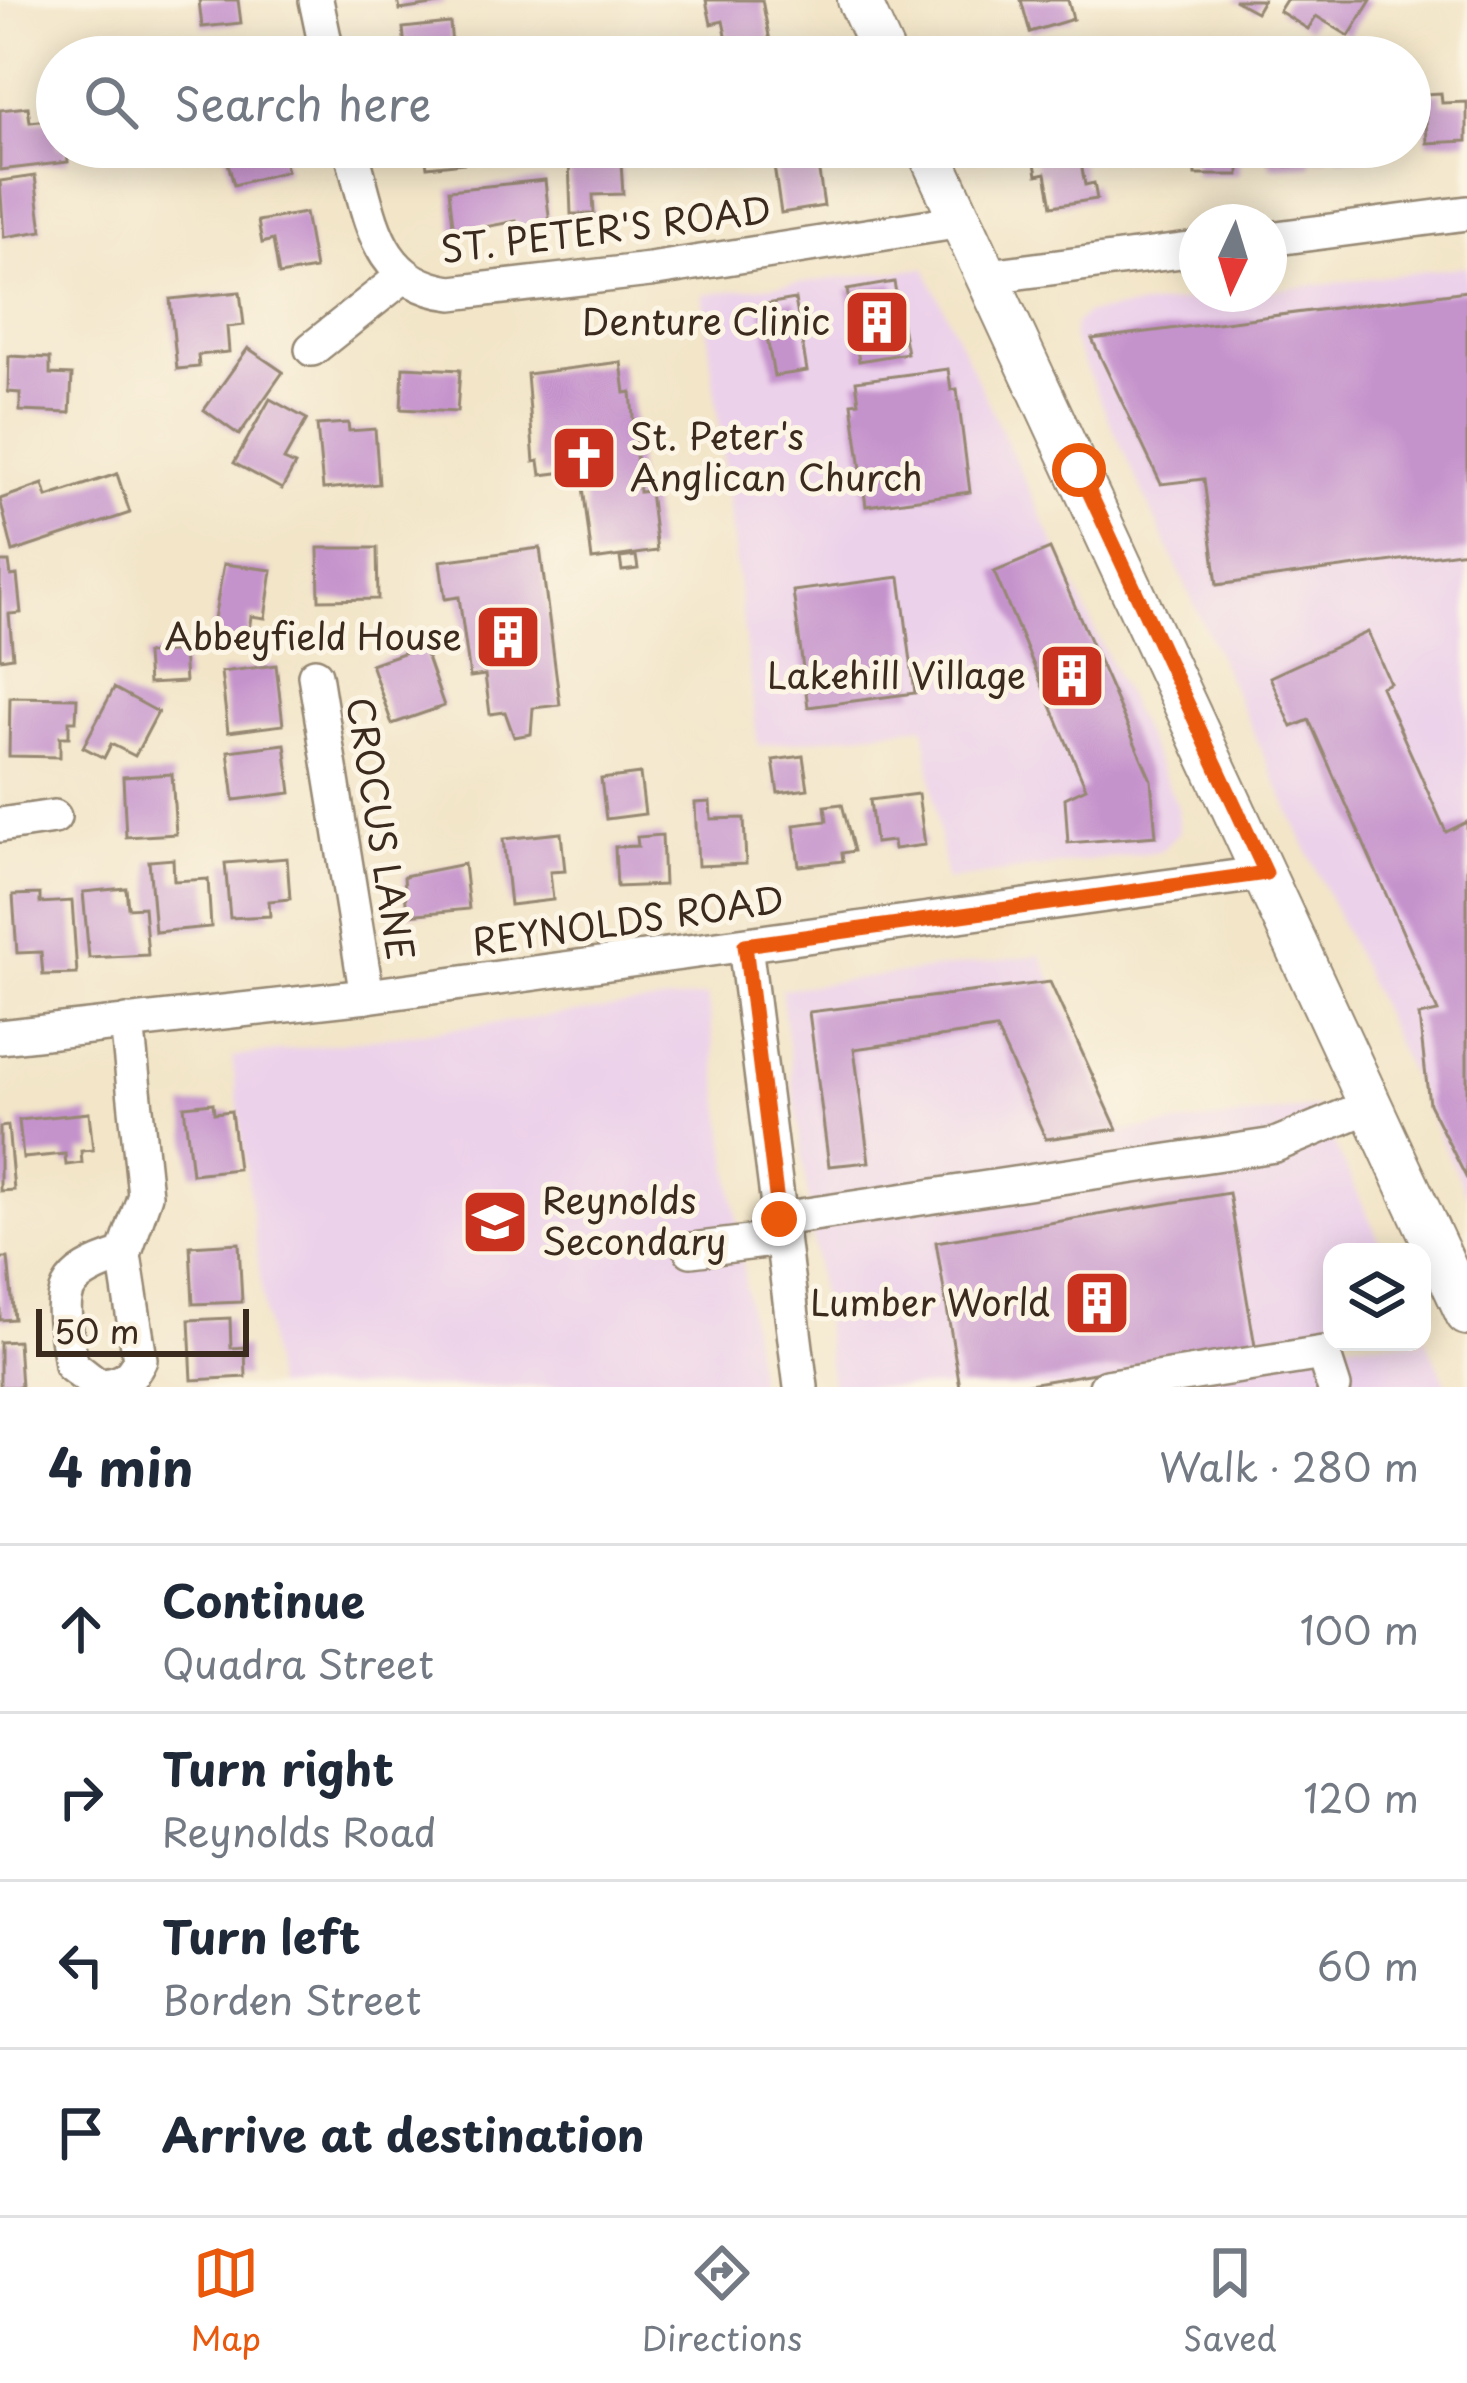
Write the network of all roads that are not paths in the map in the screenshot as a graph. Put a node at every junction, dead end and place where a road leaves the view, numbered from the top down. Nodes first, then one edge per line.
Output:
1 (316, 0) edge
2 (859, 0) edge
3 (324, 36) edge
4 (875, 36) edge
5 (357, 168) edge
6 (937, 168) edge
7 (1467, 213) edge
8 (962, 221) junction
9 (1287, 237) edge
10 (1179, 251) edge
11 (989, 276) junction
12 (401, 278) junction
13 (312, 349) dead end
14 (315, 675) dead end
15 (54, 817) dead end
16 (0, 825) edge
17 (1266, 873) junction
18 (745, 945) junction
19 (367, 996) junction
20 (127, 1022) junction
21 (0, 1037) edge
22 (1372, 1105) junction
23 (781, 1229) junction
24 (691, 1250) dead end
25 (124, 1255) dead end
26 (1467, 1314) edge
27 (801, 1387) edge
28 (1106, 1387) edge
29 (1334, 1387) edge

1 - 3 street
2 - 4 main road
5 - 12 street, ST. PETER'S ROAD
6 - 8 main road
7 - 9 street
8 - 11 main road
8 - 12 street, ST. PETER'S ROAD
10 - 11 street
11 - 17 main road
12 - 13 street
14 - 19 street, CROCUS LANE
15 - 16 street
17 - 18 street, REYNOLDS ROAD
17 - 22 main road
18 - 19 street, REYNOLDS ROAD
18 - 23 street
19 - 20 street, REYNOLDS ROAD
20 - 21 street, REYNOLDS ROAD
20 - 25 street
22 - 23 street
22 - 26 main road
23 - 24 street
23 - 27 street
28 - 29 street

